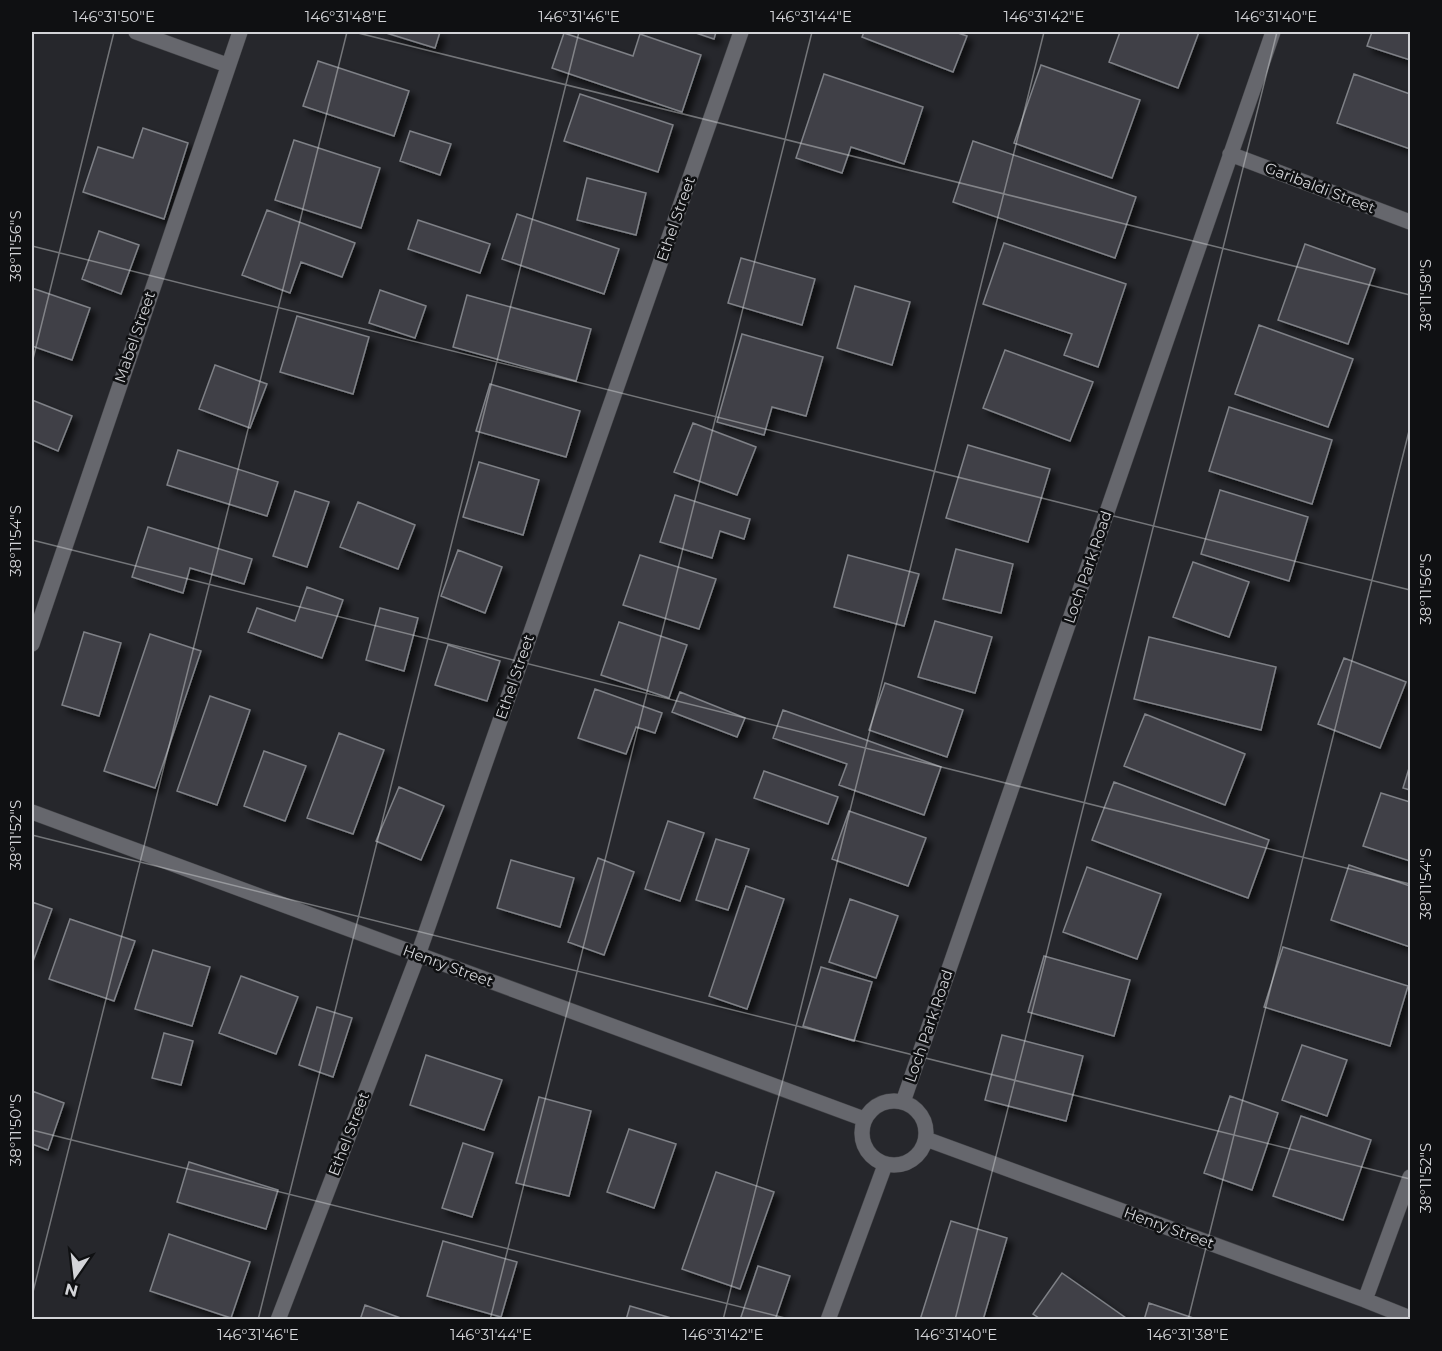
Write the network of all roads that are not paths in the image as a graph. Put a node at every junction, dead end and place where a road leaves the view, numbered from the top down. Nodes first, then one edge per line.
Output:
1 (136, 32) edge
2 (240, 32) edge
3 (741, 32) edge
4 (1273, 32) edge
5 (227, 65) junction
6 (1230, 154) junction
7 (1410, 222) edge
8 (32, 644) edge
9 (32, 812) edge
10 (418, 955) junction
11 (903, 1102) junction
12 (864, 1119) junction
13 (926, 1139) junction
14 (885, 1165) junction
15 (1410, 1177) edge
16 (1365, 1300) junction
17 (1405, 1318) edge
18 (278, 1320) edge
19 (828, 1320) edge

1 - 5 street
2 - 5 street, Mabel Street
3 - 10 street, Ethel Street
4 - 6 street, Loch Park Road
5 - 8 street, Mabel Street
6 - 7 street, Garibaldi Street
6 - 11 street, Loch Park Road
9 - 10 street, Henry Street
10 - 12 street, Henry Street
10 - 18 street, Ethel Street
11 - 12 street
11 - 13 street
12 - 14 street
13 - 14 street
13 - 16 street, Henry Street
14 - 19 street
15 - 16 street
16 - 17 street, Henry Street

